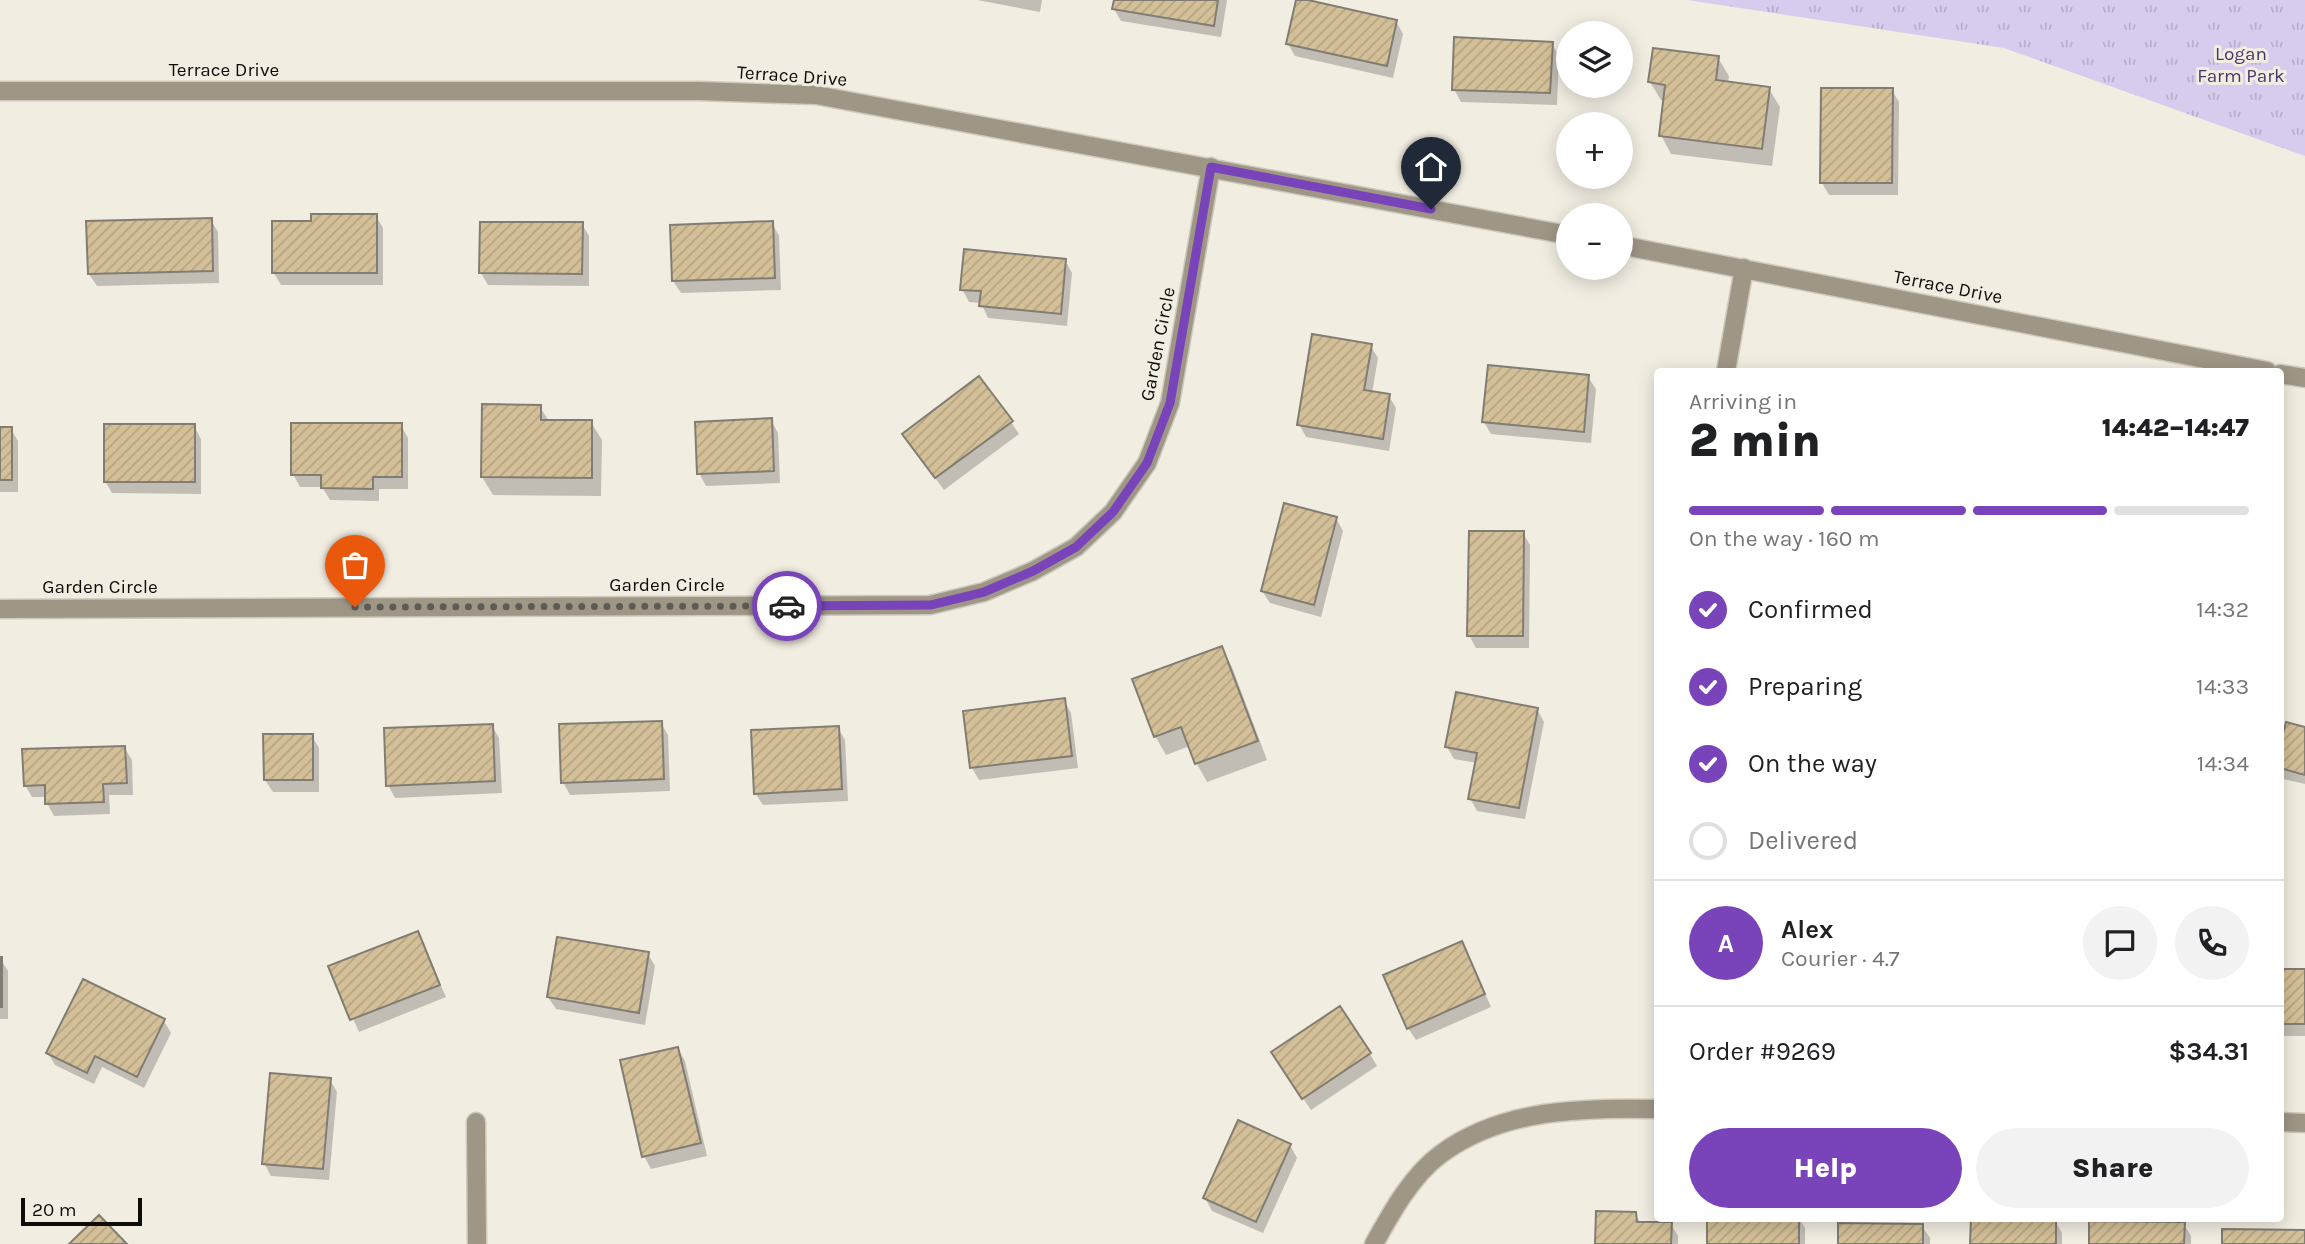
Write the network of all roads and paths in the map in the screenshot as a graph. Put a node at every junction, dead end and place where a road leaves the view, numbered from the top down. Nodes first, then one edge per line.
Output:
1 (0, 91) edge
2 (1211, 167) junction
3 (1556, 233) edge
4 (1633, 247) edge
5 (1744, 268) junction
6 (1727, 368) edge
7 (2252, 368) edge
8 (2284, 375) edge
9 (2305, 378) edge
10 (0, 609) edge
11 (1654, 1109) edge
12 (476, 1122) dead end
13 (2284, 1122) edge
14 (2305, 1123) edge
15 (477, 1244) edge
16 (1374, 1244) edge

1 - 2 street, Terrace Drive
2 - 3 street, Terrace Drive
2 - 10 street, Garden Circle
4 - 5 street, Terrace Drive
5 - 6 street
5 - 7 street, Terrace Drive
8 - 9 street
11 - 16 street
12 - 15 street
13 - 14 street

